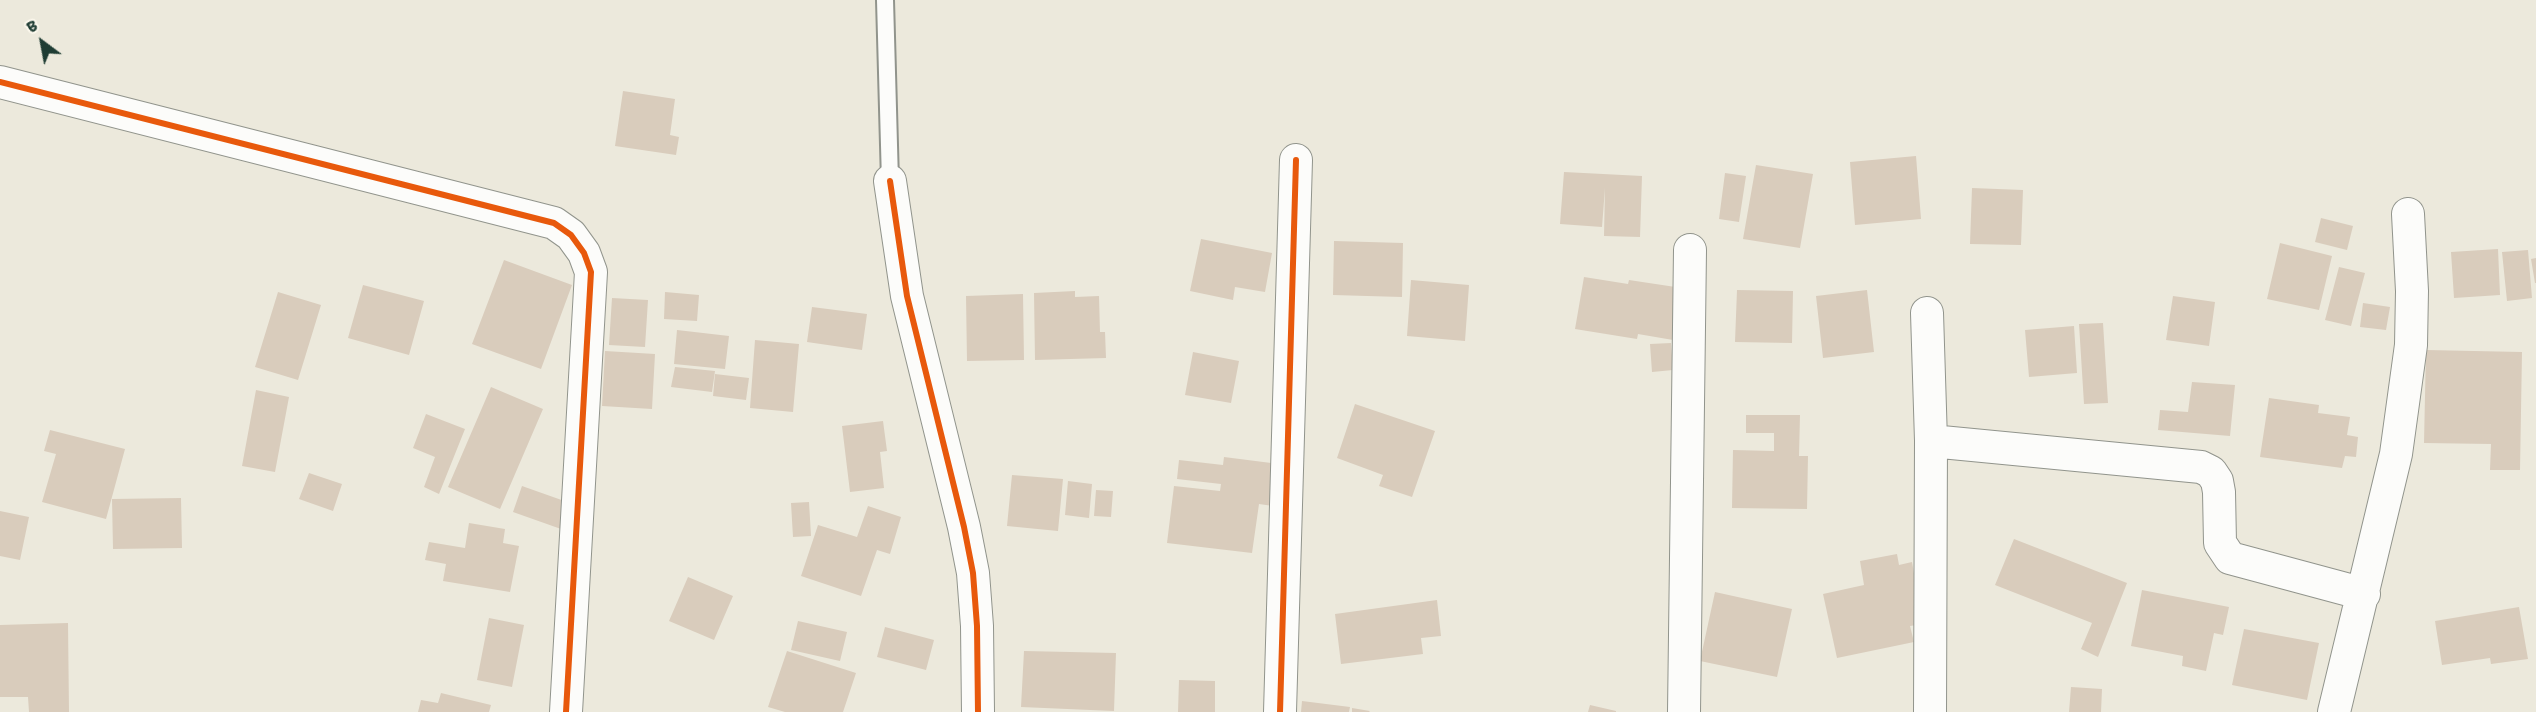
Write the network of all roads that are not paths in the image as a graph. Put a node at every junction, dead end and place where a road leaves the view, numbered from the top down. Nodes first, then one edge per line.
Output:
1 (885, 0) edge
2 (0, 82) edge
3 (1296, 160) dead end
4 (890, 181) joint
5 (2408, 214) dead end
6 (1690, 250) dead end
7 (1927, 313) dead end
8 (1931, 441) junction
9 (2364, 594) junction
10 (566, 712) edge
11 (978, 712) edge
12 (1280, 712) edge
13 (1684, 712) edge
14 (1930, 712) edge
15 (2334, 712) edge

1 - 4 lane
2 - 10 street
3 - 12 street
4 - 11 street
5 - 9 street
6 - 13 street
7 - 8 street
8 - 9 street
8 - 14 street
9 - 15 street

